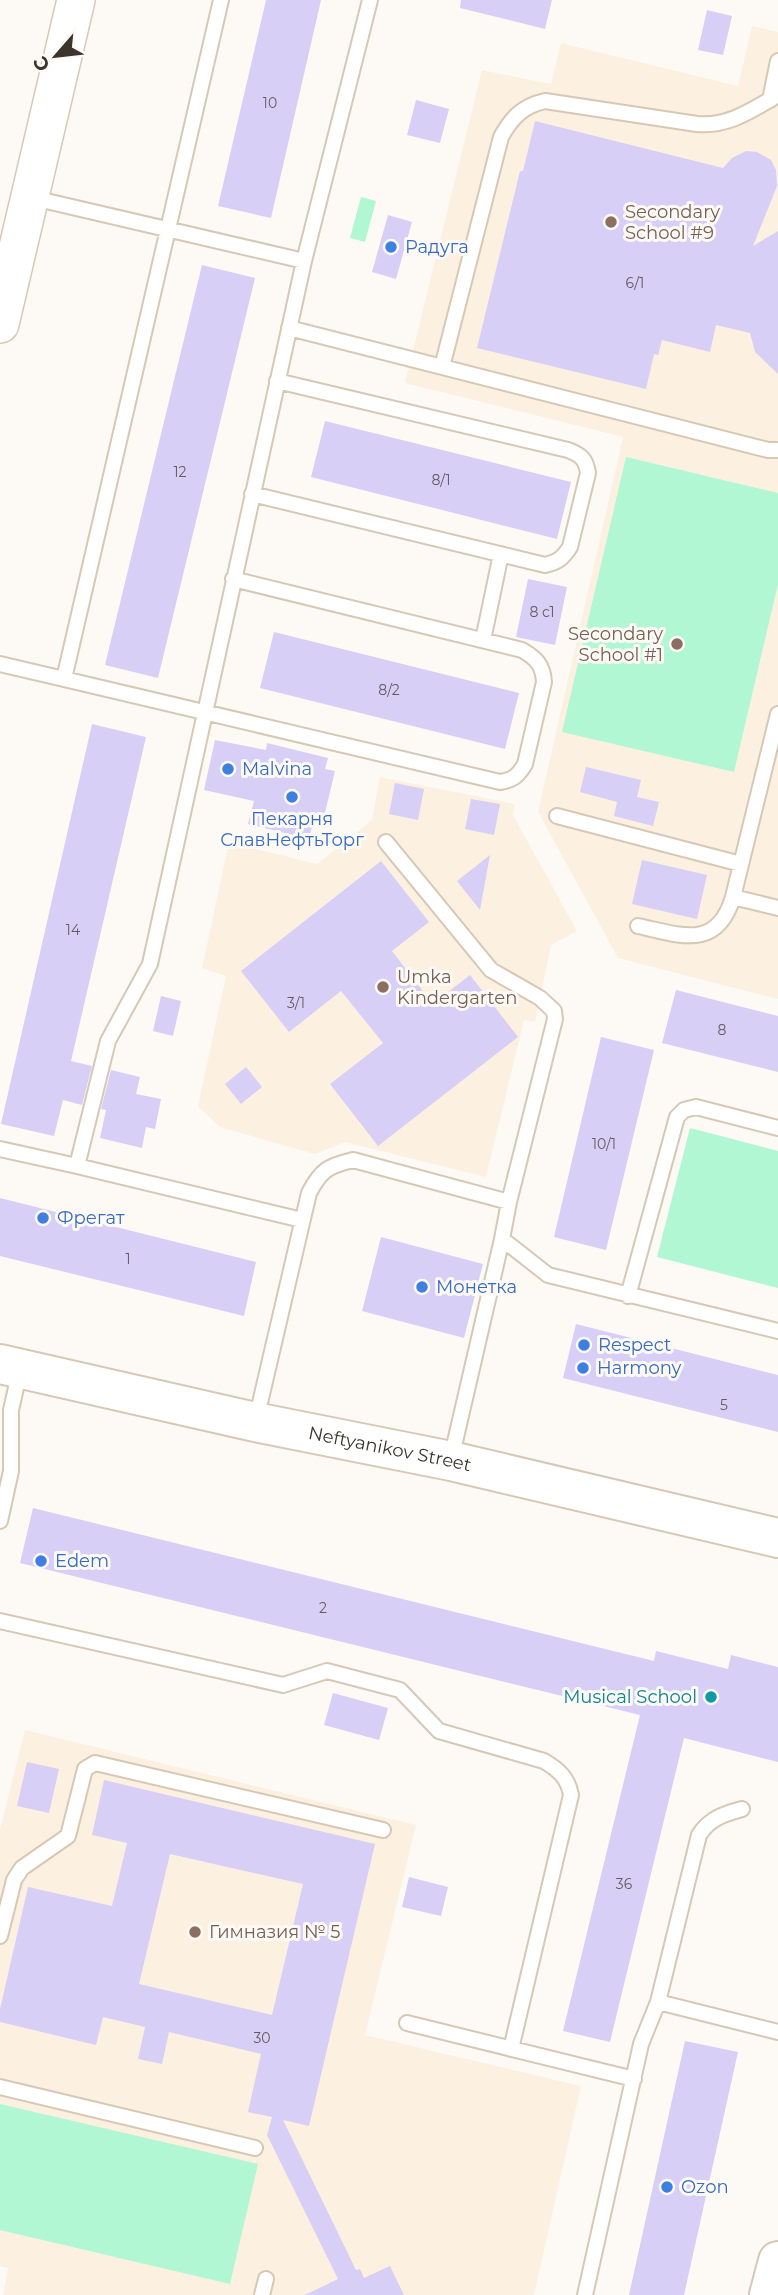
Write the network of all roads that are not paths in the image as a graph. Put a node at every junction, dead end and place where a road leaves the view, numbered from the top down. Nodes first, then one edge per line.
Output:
1 (76, 0) edge
2 (221, 0) edge
3 (370, 0) edge
4 (778, 61) edge
5 (774, 97) edge
6 (29, 197) junction
7 (168, 230) junction
8 (304, 261) junction
9 (0, 324) edge
10 (289, 328) junction
11 (442, 367) junction
12 (277, 381) junction
13 (778, 450) edge
14 (252, 495) junction
15 (502, 554) junction
16 (233, 579) junction
17 (483, 640) junction
18 (0, 664) edge
19 (64, 679) junction
20 (204, 712) junction
21 (778, 714) edge
22 (557, 816) dead end
23 (386, 842) dead end
24 (741, 863) junction
25 (733, 897) junction
26 (778, 908) edge
27 (638, 926) dead end
28 (778, 1128) edge
29 (0, 1149) edge
30 (77, 1166) junction
31 (509, 1202) junction
32 (302, 1220) junction
33 (502, 1239) junction
34 (628, 1296) junction
35 (778, 1331) edge
36 (10, 1366) edge
37 (255, 1422) junction
38 (451, 1461) junction
39 (0, 1521) edge
40 (778, 1538) edge
41 (0, 1621) edge
42 (742, 1809) dead end
43 (383, 1830) dead end
44 (0, 1936) edge
45 (658, 2002) junction
46 (407, 2023) dead end
47 (778, 2032) edge
48 (511, 2049) junction
49 (634, 2079) junction
50 (0, 2087) edge
51 (255, 2148) dead end
52 (778, 2261) edge
53 (266, 2279) dead end
54 (262, 2295) edge
55 (585, 2295) edge
56 (769, 2295) edge

1 - 6 street
2 - 7 lane
3 - 8 lane
4 - 5 lane
5 - 11 lane
6 - 7 lane
6 - 9 street
7 - 8 lane
7 - 19 lane
8 - 10 lane
10 - 11 lane
10 - 12 lane
11 - 13 lane
12 - 14 lane
12 - 15 lane
14 - 15 lane
14 - 16 lane
15 - 17 lane
16 - 17 lane
16 - 20 lane
17 - 20 lane
18 - 19 lane
19 - 20 lane
20 - 30 lane
21 - 24 lane
22 - 24 lane
23 - 31 lane
24 - 25 lane
25 - 26 lane
25 - 27 lane
28 - 34 lane
29 - 30 lane
30 - 32 lane
31 - 32 lane
31 - 33 lane
32 - 37 lane
33 - 34 lane
33 - 38 lane
34 - 35 lane
36 - 37 main road, Neftyanikov Street
36 - 39 lane
37 - 38 main road, Neftyanikov Street
38 - 40 main road, Neftyanikov Street
41 - 48 lane
42 - 45 lane
43 - 44 lane
45 - 47 lane
45 - 49 lane
46 - 48 lane
48 - 49 lane
49 - 55 lane
50 - 51 lane
52 - 56 main road
53 - 54 lane

